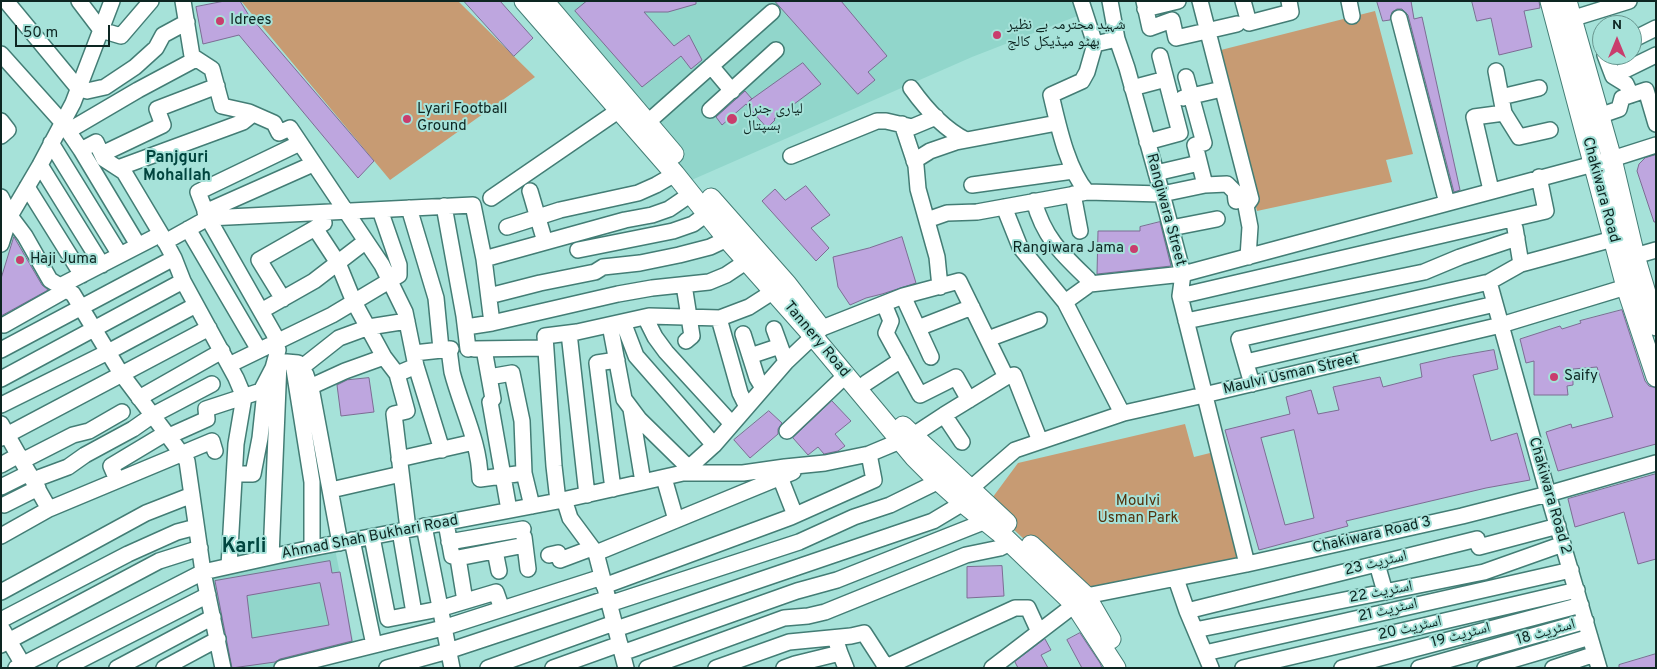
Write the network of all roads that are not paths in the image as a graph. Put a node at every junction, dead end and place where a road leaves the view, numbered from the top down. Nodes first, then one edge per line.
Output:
1 (6, 1) edge
2 (79, 1) edge
3 (112, 1) edge
4 (151, 1) edge
5 (183, 1) edge
6 (524, 1) edge
7 (544, 1) edge
8 (1081, 1) edge
9 (1110, 1) edge
10 (1178, 1) edge
11 (1200, 1) edge
12 (1243, 1) edge
13 (1289, 1) edge
14 (1349, 1) edge
15 (1550, 1) edge
16 (1629, 1) edge
17 (1145, 5) edge
18 (1569, 10) edge
19 (772, 12) dead end
20 (1352, 16) dead end
21 (1398, 18) dead end
22 (186, 22) junction
23 (1237, 24) dead end
24 (1656, 28) edge
25 (101, 30) junction
26 (1207, 31) junction
27 (1642, 35) edge
28 (1116, 39) junction
29 (1095, 44) junction
30 (776, 50) dead end
31 (1, 54) edge
32 (1656, 55) edge
33 (1160, 56) dead end
34 (196, 59) junction
35 (1592, 62) edge
36 (1608, 65) edge
37 (711, 66) junction
38 (1585, 66) junction
39 (1496, 71) dead end
40 (1613, 76) junction
41 (1186, 77) dead end
42 (1166, 79) junction
43 (146, 86) junction
44 (217, 86) junction
45 (78, 88) junction
46 (911, 88) dead end
47 (1132, 88) junction
48 (1539, 88) dead end
49 (1222, 89) junction
50 (732, 91) junction
51 (1631, 95) junction
52 (1192, 96) junction
53 (1501, 96) junction
54 (1172, 100) junction
55 (626, 106) junction
56 (157, 109) junction
57 (710, 110) dead end
58 (1504, 113) junction
59 (253, 114) junction
60 (1599, 116) junction
61 (936, 117) junction
62 (1, 121) edge
63 (648, 122) junction
64 (1057, 122) junction
65 (902, 124) junction
66 (1656, 124) edge
67 (65, 126) junction
68 (1550, 130) dead end
69 (1, 136) edge
70 (966, 140) junction
71 (1147, 142) junction
72 (51, 143) junction
73 (300, 143) junction
74 (1656, 145) edge
75 (81, 150) junction
76 (102, 154) junction
77 (791, 156) dead end
78 (1612, 159) junction
79 (914, 161) junction
80 (1200, 163) junction
81 (1593, 163) junction
82 (314, 164) junction
83 (40, 165) junction
84 (118, 168) junction
85 (1073, 170) junction
86 (675, 174) junction
87 (1156, 174) junction
88 (1538, 178) junction
89 (972, 185) dead end
90 (1205, 185) junction
91 (27, 187) junction
92 (1491, 190) junction
93 (530, 191) dead end
94 (1080, 193) junction
95 (692, 194) junction
96 (1162, 194) junction
97 (1, 197) edge
98 (491, 198) dead end
99 (1034, 201) junction
100 (1236, 201) dead end
101 (1447, 203) junction
102 (444, 206) junction
103 (1004, 207) junction
104 (409, 208) junction
105 (380, 210) junction
106 (345, 211) junction
107 (708, 213) junction
108 (207, 215) junction
109 (538, 218) junction
110 (6, 219) edge
111 (1217, 219) dead end
112 (1513, 219) junction
113 (927, 220) junction
114 (506, 226) dead end
115 (315, 228) junction
116 (1171, 228) junction
117 (188, 229) junction
118 (1080, 231) dead end
119 (163, 238) junction
120 (1516, 238) junction
121 (727, 239) junction
122 (1613, 239) junction
123 (366, 241) junction
124 (545, 242) junction
125 (1, 244) edge
126 (138, 245) junction
127 (578, 250) dead end
128 (1656, 250) edge
129 (120, 255) junction
130 (1635, 256) junction
131 (1248, 257) junction
132 (174, 258) junction
133 (484, 259) junction
134 (747, 261) junction
135 (1230, 262) junction
136 (338, 263) junction
137 (633, 264) junction
138 (1521, 264) junction
139 (102, 265) junction
140 (1182, 274) junction
141 (82, 275) junction
142 (183, 281) junction
143 (389, 282) junction
144 (1489, 282) junction
145 (1234, 283) junction
146 (1090, 284) junction
147 (684, 285) junction
148 (940, 287) junction
149 (1348, 287) junction
150 (1626, 287) junction
151 (63, 288) junction
152 (636, 291) junction
153 (774, 291) junction
154 (489, 296) junction
155 (903, 296) junction
156 (1180, 296) junction
157 (283, 299) junction
158 (354, 302) junction
159 (1065, 302) junction
160 (884, 304) junction
161 (1495, 304) junction
162 (196, 305) junction
163 (972, 307) junction
164 (81, 308) junction
165 (261, 311) junction
166 (1349, 314) junction
167 (645, 317) junction
168 (688, 317) junction
169 (1039, 320) dead end
170 (407, 321) junction
171 (1186, 321) junction
172 (720, 322) dead end
173 (492, 323) junction
174 (616, 323) junction
175 (4, 325) dead end
176 (1500, 325) junction
177 (369, 326) junction
178 (1656, 326) edge
179 (466, 327) junction
180 (209, 328) junction
181 (918, 328) junction
182 (94, 329) junction
183 (774, 329) dead end
184 (817, 332) junction
185 (569, 333) junction
186 (743, 334) dead end
187 (1350, 338) junction
188 (988, 339) junction
189 (686, 341) dead end
190 (276, 342) junction
191 (780, 346) junction
192 (484, 348) junction
193 (546, 348) junction
194 (445, 349) junction
195 (468, 349) junction
196 (1, 350) edge
197 (259, 350) junction
198 (222, 351) junction
199 (108, 352) junction
200 (750, 356) junction
201 (931, 356) dead end
202 (384, 357) junction
203 (415, 359) junction
204 (617, 360) junction
205 (901, 360) junction
206 (1355, 360) junction
207 (786, 362) junction
208 (1246, 362) junction
209 (287, 363) junction
210 (229, 365) junction
211 (122, 374) junction
212 (397, 374) junction
213 (845, 376) junction
214 (489, 377) junction
215 (1656, 377) edge
216 (1006, 378) junction
217 (1, 379) edge
218 (266, 381) junction
219 (866, 382) junction
220 (212, 384) dead end
221 (1252, 384) junction
222 (310, 387) junction
223 (763, 388) junction
224 (1204, 395) junction
225 (244, 397) junction
226 (140, 398) junction
227 (969, 400) junction
228 (1, 405) edge
229 (429, 406) junction
230 (747, 407) junction
231 (630, 408) junction
232 (407, 411) junction
233 (122, 412) dead end
234 (1122, 413) junction
235 (153, 415) junction
236 (944, 415) junction
237 (732, 424) junction
238 (786, 430) dead end
239 (3, 432) edge
240 (168, 434) junction
241 (907, 439) junction
242 (1040, 441) junction
243 (474, 442) junction
244 (962, 442) dead end
245 (714, 445) junction
246 (442, 450) junction
247 (215, 452) dead end
248 (181, 454) junction
249 (868, 454) junction
250 (1656, 463) edge
251 (1, 465) edge
252 (810, 465) junction
253 (400, 467) junction
254 (686, 471) junction
255 (28, 472) junction
256 (524, 473) junction
257 (235, 474) junction
258 (502, 476) junction
259 (780, 477) junction
260 (664, 478) junction
261 (117, 480) junction
262 (938, 481) junction
263 (643, 482) junction
264 (1, 487) edge
265 (613, 489) junction
266 (331, 490) junction
267 (1548, 494) junction
268 (192, 495) junction
269 (586, 495) junction
270 (966, 496) junction
271 (561, 500) junction
272 (4, 505) dead end
273 (49, 508) junction
274 (520, 508) junction
275 (795, 515) junction
276 (1462, 516) junction
277 (676, 520) junction
278 (986, 521) junction
279 (446, 523) junction
280 (424, 526) junction
281 (1558, 526) junction
282 (196, 527) junction
283 (522, 529) junction
284 (404, 530) junction
285 (1, 536) edge
286 (372, 537) junction
287 (803, 540) junction
288 (346, 541) junction
289 (449, 542) junction
290 (1010, 543) junction
291 (1473, 544) junction
292 (1563, 544) junction
293 (525, 545) junction
294 (200, 548) junction
295 (312, 548) junction
296 (495, 551) junction
297 (594, 551) junction
298 (549, 555) dead end
299 (271, 557) junction
300 (458, 558) junction
301 (810, 564) junction
302 (1247, 564) junction
303 (1376, 564) junction
304 (229, 566) junction
305 (528, 569) dead end
306 (1570, 570) junction
307 (499, 571) dead end
308 (203, 572) junction
309 (1484, 572) junction
310 (1176, 579) junction
311 (808, 588) junction
312 (60, 590) junction
313 (1576, 590) junction
314 (606, 591) junction
315 (1, 592) edge
316 (1383, 592) junction
317 (208, 595) junction
318 (383, 595) junction
319 (718, 595) junction
320 (365, 599) junction
321 (1080, 600) junction
322 (465, 601) junction
323 (1581, 605) junction
324 (70, 608) junction
325 (439, 608) junction
326 (502, 609) junction
327 (1187, 611) junction
328 (1384, 612) junction
329 (414, 613) junction
330 (561, 614) junction
331 (818, 614) junction
332 (725, 616) junction
333 (213, 617) junction
334 (1, 620) edge
335 (1586, 622) junction
336 (615, 626) junction
337 (1, 627) edge
338 (443, 628) junction
339 (1195, 630) junction
340 (1039, 632) junction
341 (1389, 634) junction
342 (1590, 637) junction
343 (831, 638) junction
344 (218, 639) junction
345 (569, 639) junction
346 (5, 643) edge
347 (374, 645) junction
348 (448, 652) junction
349 (840, 653) junction
350 (1205, 653) junction
351 (623, 660) edge
352 (1399, 661) edge
353 (1597, 661) edge
354 (581, 663) edge
355 (905, 664) edge
356 (21, 667) edge
357 (220, 667) edge
358 (885, 667) edge
359 (65, 668) edge
360 (117, 668) edge
361 (164, 668) edge
362 (282, 668) edge
363 (387, 668) edge
364 (452, 668) edge
365 (488, 668) edge
366 (553, 668) edge
367 (647, 668) edge
368 (716, 668) edge
369 (784, 668) edge
370 (846, 668) edge
371 (992, 668) edge
372 (1116, 668) edge
373 (1128, 668) edge
374 (1211, 668) edge
375 (1243, 668) edge
376 (1342, 668) edge
377 (1419, 668) edge
378 (1485, 668) edge
379 (1553, 668) edge

1 - 45 street
2 - 25 street
3 - 25 street
4 - 25 street
5 - 22 street
6 - 55 main road, Tannery Road
7 - 55 main road, Tannery Road
8 - 29 street
9 - 28 street, Rangiwara Street
10 - 17 street
11 - 26 street
12 - 13 street
14 - 20 street
15 - 81 main road, Chakiwara Road
16 - 18 street
17 - 26 street
18 - 38 main road, Chakiwara Road
19 - 37 street
21 - 101 street
22 - 34 street
22 - 45 street
23 - 26 street
24 - 27 street
25 - 45 street
26 - 49 street
28 - 29 street
28 - 47 street, Rangiwara Street
29 - 64 street
30 - 50 street
31 - 67 street
32 - 40 street
33 - 42 street
34 - 43 street
34 - 44 street
35 - 38 street
36 - 40 street
37 - 50 street
37 - 63 street
38 - 60 main road, Chakiwara Road
39 - 53 street
40 - 51 street
41 - 52 street
42 - 47 street
42 - 54 street
43 - 56 street
43 - 67 street
44 - 56 street
44 - 59 street
45 - 67 street
46 - 61 street
47 - 71 street, Rangiwara Street
48 - 53 street
49 - 52 street
49 - 131 street
50 - 57 street
51 - 60 street
51 - 66 street
52 - 54 street
52 - 80 street
53 - 58 street
54 - 71 street
55 - 63 main road, Tannery Road
55 - 86 main road, Tannery Road
55 - 98 street
56 - 76 street
58 - 68 street
58 - 92 street
59 - 73 street
59 - 84 street
60 - 78 main road, Chakiwara Road
61 - 65 street
61 - 70 street
62 - 69 street
63 - 184 main road, Tannery Road
64 - 70 street
64 - 85 street
65 - 77 street
65 - 79 street
67 - 72 street
67 - 75 street
70 - 79 street
71 - 87 street, Rangiwara Street
72 - 83 street
72 - 129 street
73 - 82 street
73 - 108 street
74 - 78 street
75 - 76 street
75 - 126 street
76 - 84 street
78 - 81 street
78 - 130 main road, Chakiwara Road
79 - 113 street
80 - 87 street
80 - 90 street
81 - 88 street
81 - 122 main road, Chakiwara Road
82 - 106 street
82 - 108 street
83 - 91 street
83 - 139 street
84 - 119 street
85 - 89 street
85 - 94 street
86 - 95 main road, Tannery Road
86 - 109 street
87 - 96 street, Rangiwara Street
88 - 92 street
88 - 112 street
90 - 96 street
90 - 100 street
91 - 110 street
91 - 141 street
92 - 101 street
93 - 109 street
94 - 96 street
94 - 99 street
94 - 118 street
95 - 107 main road, Tannery Road
95 - 124 street
96 - 116 street, Rangiwara Street
97 - 110 street
99 - 103 street
99 - 146 street
101 - 131 street
102 - 104 street
102 - 133 street
102 - 179 street
103 - 113 street
103 - 159 street
104 - 105 street
104 - 194 street
105 - 106 street
105 - 143 street
106 - 108 street
106 - 115 street
106 - 123 street
107 - 121 main road, Tannery Road
107 - 127 street
108 - 117 street
108 - 165 street
109 - 114 street
109 - 124 street
110 - 125 street
110 - 151 street
111 - 116 street
112 - 120 street
112 - 145 street
113 - 148 street
115 - 136 street
115 - 157 street
116 - 140 street, Rangiwara Street
117 - 119 street
117 - 197 street
119 - 126 street
119 - 132 street
120 - 138 street
120 - 149 street
121 - 134 main road, Tannery Road
121 - 137 street
122 - 138 street
122 - 150 main road, Chakiwara Road
123 - 136 street
123 - 143 street
124 - 133 street
126 - 129 street
128 - 130 street
129 - 139 street
130 - 178 main road, Chakiwara Road
131 - 135 street
132 - 142 street
132 - 164 street
133 - 154 street
134 - 147 street
134 - 153 main road, Tannery Road
135 - 140 street
135 - 145 street
136 - 157 street
136 - 158 street
137 - 152 street
137 - 154 street
138 - 144 street
139 - 141 street
140 - 146 street
140 - 156 street, Rangiwara Street
141 - 151 street
142 - 162 street
142 - 182 street
143 - 158 street
143 - 170 street
144 - 161 street, Chakiwara Road 2
144 - 166 street
145 - 156 street
146 - 159 street
147 - 152 street
147 - 168 street
148 - 155 street
148 - 163 street
149 - 166 street
149 - 171 street
150 - 176 street, Maulvi Usman Street
150 - 215 main road, Chakiwara Road
151 - 164 street
151 - 175 street
152 - 173 street
153 - 168 street
153 - 184 main road, Tannery Road
154 - 173 street
155 - 160 street
155 - 181 street
156 - 171 street, Rangiwara Street
157 - 165 street
158 - 177 street
158 - 190 street
159 - 234 street
160 - 184 street
160 - 205 street
161 - 176 street, Chakiwara Road 2
161 - 187 street
162 - 180 street
162 - 199 street
163 - 181 street
163 - 188 street
164 - 182 street
164 - 196 street
165 - 190 street
166 - 187 street
166 - 208 street
167 - 168 street
167 - 174 street
167 - 237 street
168 - 189 street
169 - 188 street
170 - 177 street
170 - 203 street
171 - 224 street, Rangiwara Street
172 - 230 street
173 - 179 street
174 - 185 street
174 - 204 street
174 - 245 street
176 - 206 street, Maulvi Usman Street
176 - 267 street, Chakiwara Road 2
177 - 202 street
177 - 209 street
179 - 195 street
180 - 198 street
180 - 211 street
181 - 201 street
182 - 199 street
182 - 217 street
183 - 191 street
184 - 207 street
184 - 213 main road, Tannery Road
184 - 219 main road, Tannery Road
185 - 193 street
185 - 269 street
186 - 200 street
187 - 206 street
187 - 208 street
188 - 216 street
190 - 197 street
190 - 209 street
191 - 200 street
191 - 207 street
192 - 193 street
192 - 195 street
192 - 214 street
193 - 271 street
194 - 195 street
194 - 203 street
194 - 243 street
197 - 210 street
198 - 210 street
198 - 226 street
199 - 211 street
199 - 228 street
200 - 223 street
202 - 212 street
202 - 222 street
203 - 212 street
203 - 229 street
204 - 231 street
204 - 265 street
205 - 219 street
205 - 227 street
206 - 221 street, Maulvi Usman Street
207 - 223 street
208 - 221 street
209 - 218 street
209 - 222 street
209 - 295 street
209 - 299 street
210 - 225 street
211 - 226 street
211 - 239 street
212 - 232 street
213 - 238 street
213 - 241 main road, Tannery Road
214 - 256 street
214 - 258 street
216 - 227 street, Ahmad Shah Bukhari Road
216 - 242 street
218 - 225 street
218 - 257 street
219 - 241 main road, Tannery Road
220 - 235 street
221 - 224 street, Maulvi Usman Street
222 - 266 street
223 - 230 street
224 - 234 street, Maulvi Usman Street
224 - 302 street, Rangiwara Street
225 - 240 street
225 - 257 street
226 - 235 street
227 - 236 street, Ahmad Shah Bukhari Road
229 - 232 street
229 - 246 street
230 - 237 street
231 - 254 street
231 - 263 street
232 - 253 street
233 - 255 street
234 - 242 street, Maulvi Usman Street
235 - 240 street
235 - 255 street
236 - 241 street, Ahmad Shah Bukhari Road
236 - 244 street
237 - 245 street
239 - 255 street
240 - 248 street
240 - 261 street
241 - 249 street, Ahmad Shah Bukhari Road
241 - 262 main road, Tannery Road
241 - 270 main road, Tannery Road
242 - 270 street, Maulvi Usman Street
243 - 246 street
243 - 258 street
245 - 254 street
246 - 253 street
247 - 248 street
248 - 261 street
248 - 268 street
249 - 252 street, Ahmad Shah Bukhari Road
249 - 275 street
250 - 267 street, Chakiwara Road 3
251 - 255 street
252 - 254 street, Ahmad Shah Bukhari Road
252 - 259 street
253 - 266 street
253 - 284 street
254 - 260 street, Ahmad Shah Bukhari Road
255 - 264 street
255 - 272 street
255 - 273 street
256 - 258 street
256 - 274 street
257 - 304 street
258 - 274 street
259 - 275 street
259 - 277 street
260 - 263 street, Ahmad Shah Bukhari Road
260 - 277 street
261 - 273 street
262 - 270 main road, Tannery Road
262 - 287 street
263 - 265 street, Ahmad Shah Bukhari Road
265 - 269 street, Ahmad Shah Bukhari Road
266 - 288 street
267 - 276 street, Chakiwara Road 3
267 - 281 street, Chakiwara Road 2
268 - 282 street
268 - 315 street
269 - 271 street, Ahmad Shah Bukhari Road
270 - 278 main road, Tannery Road
270 - 301 street, Maulvi Usman Street
270 - 321 main road, Tannery Road
271 - 274 street, Ahmad Shah Bukhari Road
271 - 297 street
273 - 285 street
274 - 279 street, Ahmad Shah Bukhari Road
274 - 283 street
275 - 314 street
276 - 291 street
276 - 302 street, Chakiwara Road 3
277 - 297 street
278 - 290 main road, Tannery Road
278 - 311 street
279 - 280 street, Ahmad Shah Bukhari Road
279 - 289 street
280 - 284 street, Ahmad Shah Bukhari Road
280 - 325 street
281 - 291 street, اسٹریٹ 23
281 - 292 street, Chakiwara Road 2
282 - 294 street
282 - 312 street
283 - 289 street
283 - 293 street
284 - 286 street, Ahmad Shah Bukhari Road
284 - 329 street
286 - 288 street, Ahmad Shah Bukhari Road
286 - 318 street
287 - 301 street
287 - 314 street
288 - 295 street, Ahmad Shah Bukhari Road
288 - 320 street
289 - 300 street
290 - 321 main road, Tannery Road
290 - 331 street
291 - 303 street, اسٹریٹ 23
291 - 309 street
292 - 306 street, Chakiwara Road 2
292 - 309 street, اسٹریٹ 22
293 - 296 street
293 - 305 street
294 - 308 street
294 - 324 street
295 - 299 street, Ahmad Shah Bukhari Road
296 - 300 street
296 - 307 street
297 - 298 street
297 - 314 street
299 - 304 street, Ahmad Shah Bukhari Road
300 - 322 street
301 - 319 street, Maulvi Usman Street
302 - 310 street, Chakiwara Road 3
303 - 316 street
303 - 327 street, اسٹریٹ 23
304 - 308 street, Ahmad Shah Bukhari Road
306 - 313 street, Chakiwara Road 2
306 - 328 street, اسٹریٹ 21
308 - 317 street
308 - 356 street, Ahmad Shah Bukhari Road
309 - 316 street, اسٹریٹ 22
310 - 321 street, Chakiwara Road 3
310 - 327 street
311 - 331 street
311 - 332 street
312 - 324 street
312 - 334 street
313 - 323 street, Chakiwara Road 2
313 - 341 street, اسٹریٹ 20
314 - 326 street
314 - 330 street
314 - 336 street
316 - 328 street
316 - 339 street, اسٹریٹ 22
317 - 333 street
317 - 359 street
318 - 320 street
318 - 329 street
319 - 332 street
319 - 336 street, Maulvi Usman Street
320 - 347 street
321 - 340 street
321 - 372 main road, Tannery Road
321 - 373 main road, Tannery Road
322 - 325 street
322 - 326 street
323 - 335 street, Chakiwara Road 2
323 - 352 street, اسٹریٹ 19
324 - 346 street
325 - 329 street
325 - 338 street
326 - 338 street
327 - 339 street
328 - 341 street
328 - 350 street, اسٹریٹ 21
330 - 345 street
330 - 348 street
331 - 343 street
331 - 367 street
332 - 351 street
333 - 344 street
333 - 360 street
335 - 342 street, Chakiwara Road 2
335 - 377 street, اسٹریٹ 18
336 - 345 street, Maulvi Usman Street
336 - 351 street
337 - 346 street
338 - 347 street
338 - 348 street
339 - 350 street
340 - 355 street
340 - 371 street
341 - 352 street
341 - 375 street, اسٹریٹ 20
342 - 353 street, Chakiwara Road 2
342 - 378 street
343 - 349 street
343 - 358 street
343 - 368 street
344 - 357 street
344 - 361 street
345 - 365 street, Maulvi Usman Street
346 - 356 street
347 - 362 street
348 - 363 street
348 - 364 street
349 - 369 street
349 - 370 street
350 - 374 street
351 - 354 street
352 - 376 street, اسٹریٹ 19
353 - 379 street
354 - 366 street
355 - 358 street

